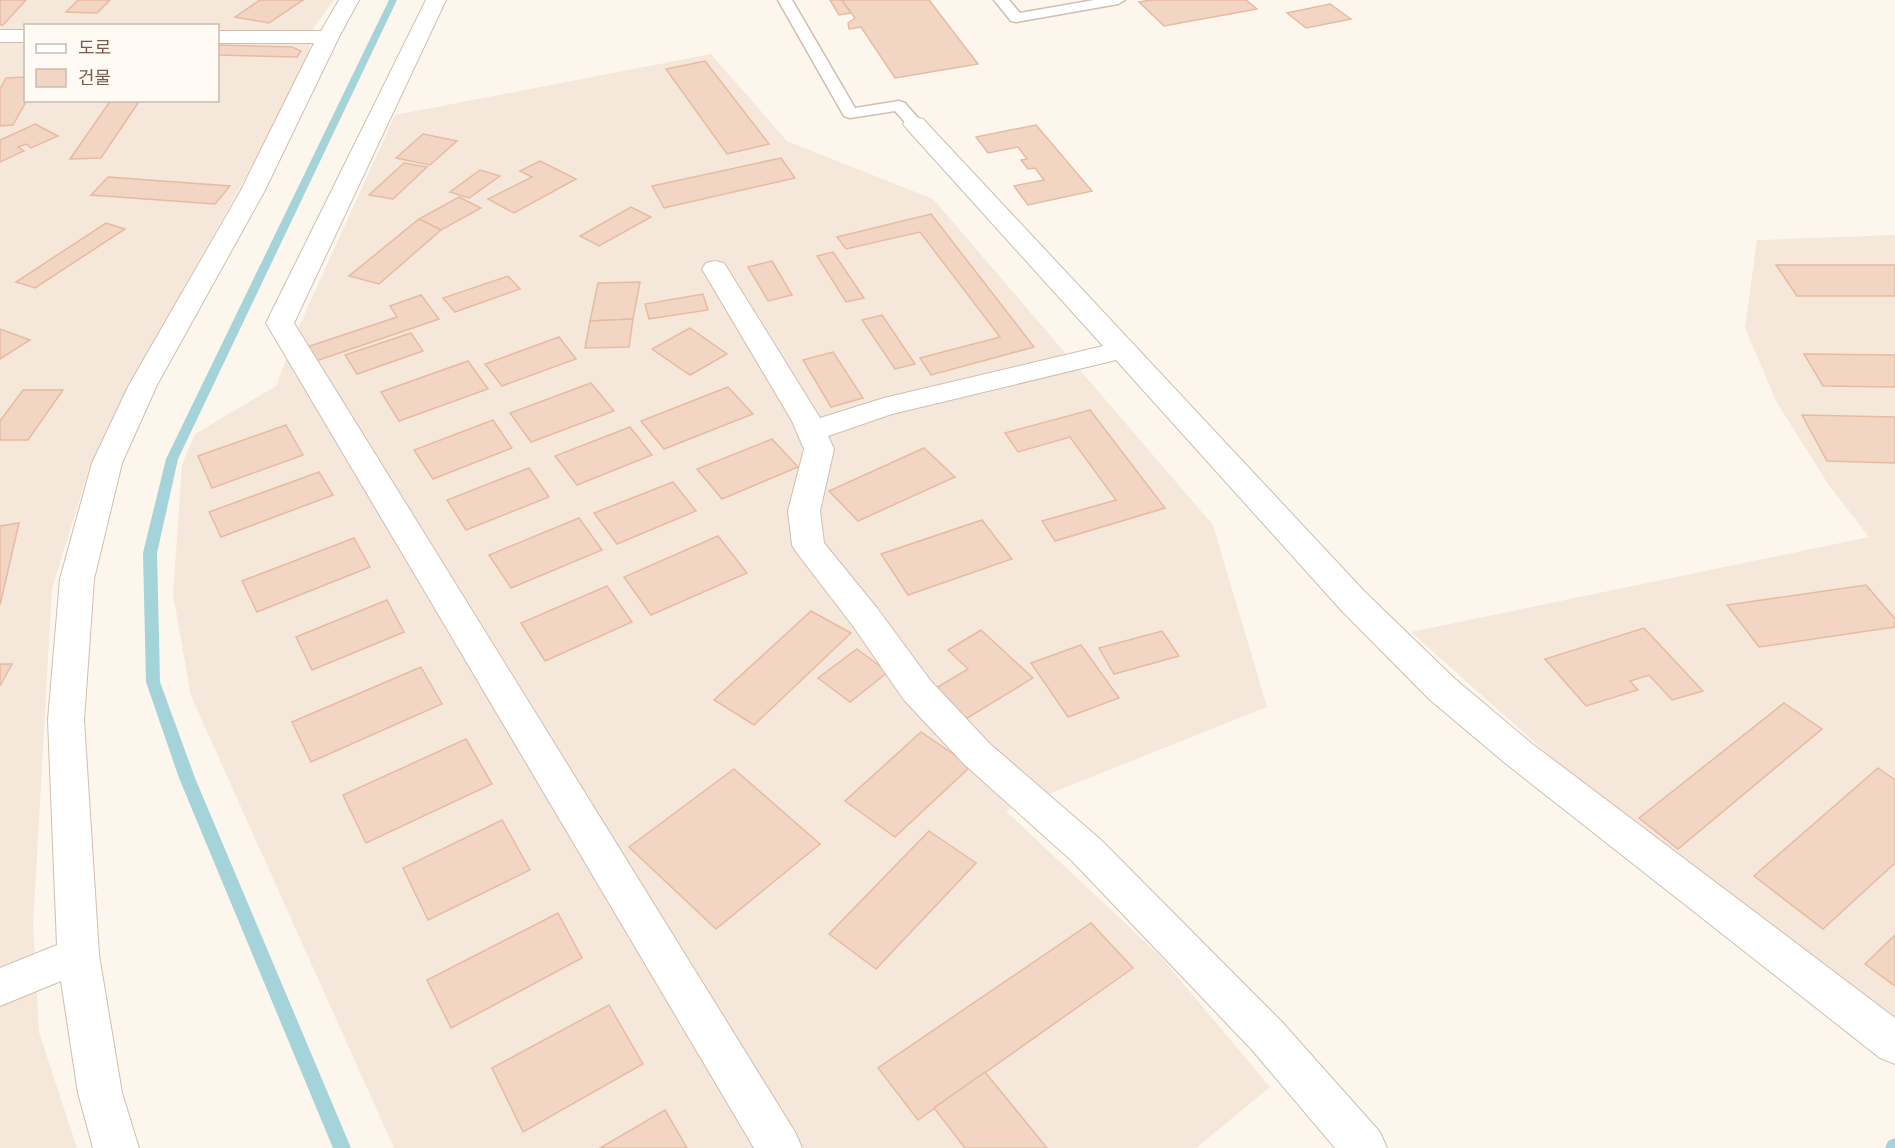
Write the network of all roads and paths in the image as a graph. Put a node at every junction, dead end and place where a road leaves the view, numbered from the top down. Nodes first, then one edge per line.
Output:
1 (351, 0) edge
2 (435, 0) edge
3 (784, 0) edge
4 (1001, 0) edge
5 (1118, 0) edge
6 (0, 36) edge
7 (24, 36) edge
8 (219, 37) edge
9 (328, 37) junction
10 (915, 124) joint
11 (715, 269) dead end
12 (1122, 350) junction
13 (811, 431) junction
14 (78, 955) junction
15 (0, 987) edge
16 (1895, 1044) edge
17 (116, 1148) edge
18 (779, 1148) edge
19 (1364, 1148) edge

1 - 9 street
2 - 18 street
3 - 10 lane
4 - 5 lane
6 - 7 street
8 - 9 street
9 - 14 street
10 - 12 street
11 - 13 street
12 - 13 street
12 - 16 street
13 - 19 street
14 - 15 street
14 - 17 street

